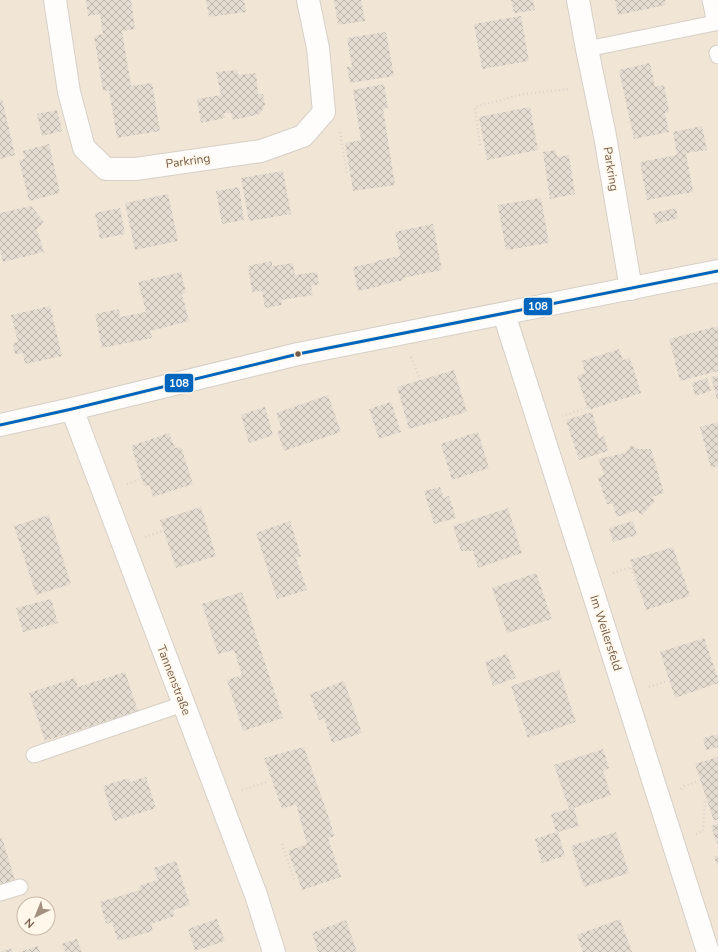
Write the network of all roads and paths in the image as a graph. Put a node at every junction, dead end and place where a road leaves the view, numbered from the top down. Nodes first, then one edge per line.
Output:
1 (55, 0) edge
2 (308, 0) edge
3 (578, 0) edge
4 (710, 0) edge
5 (587, 49) junction
6 (595, 86) junction
7 (324, 112) junction
8 (480, 145) dead end
9 (347, 173) dead end
10 (718, 271) edge
11 (631, 289) junction
12 (504, 314) junction
13 (72, 409) junction
14 (0, 425) edge
15 (589, 580) junction
16 (638, 588) dead end
17 (183, 704) junction
18 (34, 755) dead end
19 (282, 844) dead end
20 (294, 879) dead end
21 (20, 887) dead end
22 (0, 893) edge
23 (274, 952) edge
24 (708, 952) edge

1 - 7 street, Parkring
2 - 7 street
3 - 5 street, Parkring
4 - 5 lane
5 - 6 street, Parkring
6 - 8 path
6 - 11 street, Parkring
7 - 9 path
10 - 11 street
11 - 12 street
12 - 13 street
12 - 15 street, Im Weilersfeld
13 - 14 street
13 - 17 street, Tannenstraße
15 - 16 path
15 - 24 street, Im Weilersfeld
17 - 18 lane
17 - 23 street, Tannenstraße
19 - 20 path
21 - 22 lane

